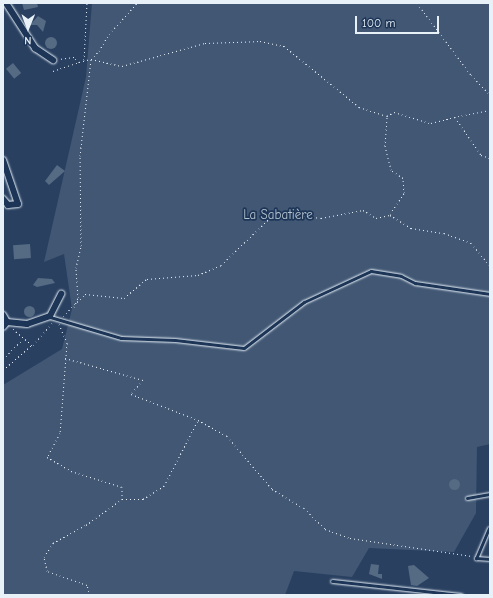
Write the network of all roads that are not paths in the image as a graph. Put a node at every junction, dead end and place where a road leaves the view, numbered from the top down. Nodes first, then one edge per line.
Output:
1 (6, 3) edge
2 (53, 60) road end
3 (3, 160) edge
4 (3, 199) edge
5 (61, 294) dead end
6 (490, 294) edge
7 (3, 315) edge
8 (55, 318) junction
9 (5, 325) edge
10 (490, 494) edge
11 (467, 498) dead end
12 (490, 528) edge
13 (490, 559) edge
14 (332, 581) dead end
15 (461, 595) edge

1 - 2 street
3 - 4 street
5 - 8 street
6 - 8 lane
7 - 9 street
8 - 9 street
10 - 11 lane
12 - 13 lane
14 - 15 lane

